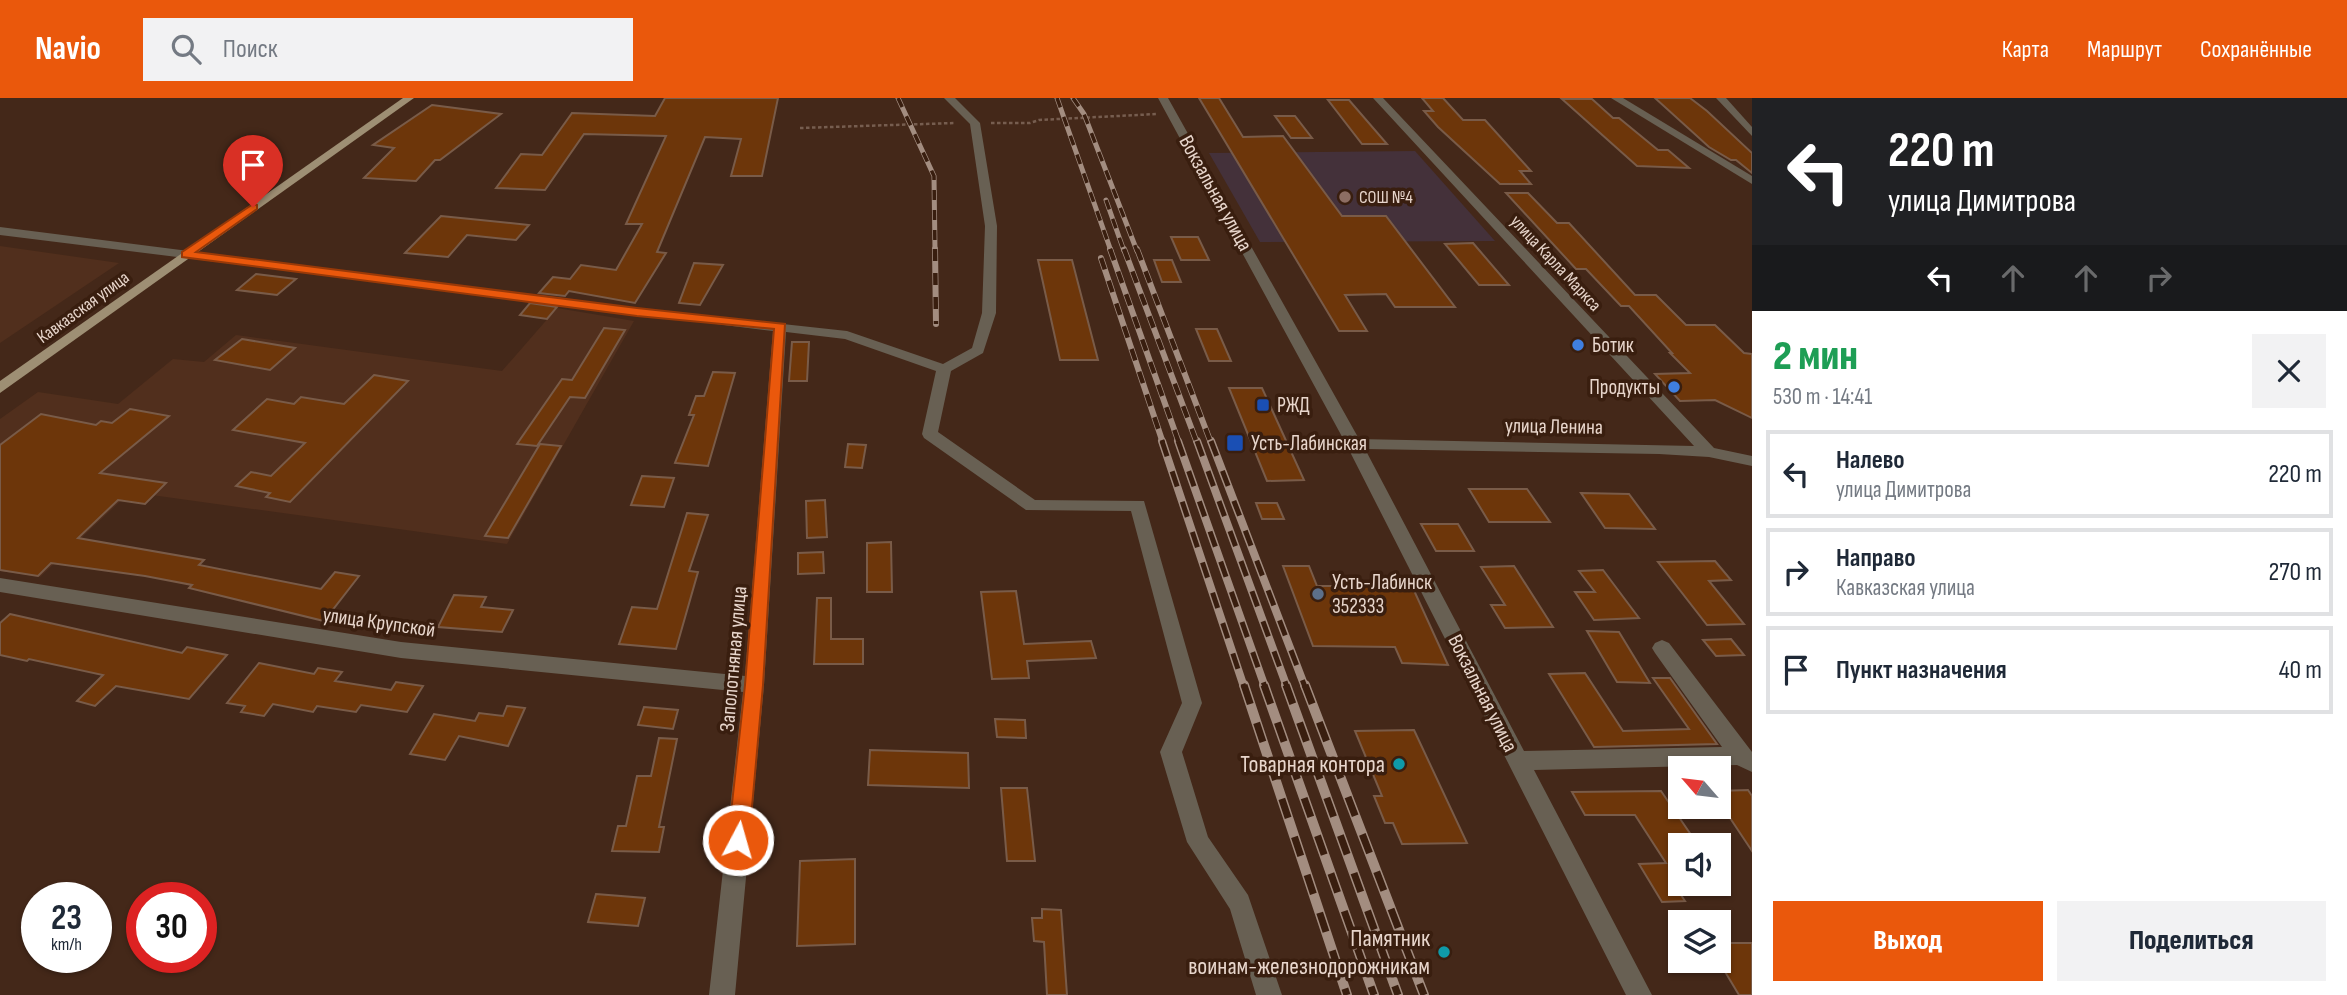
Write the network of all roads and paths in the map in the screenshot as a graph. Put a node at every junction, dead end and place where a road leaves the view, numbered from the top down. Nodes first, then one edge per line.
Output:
1 (409, 98) edge
2 (949, 98) edge
3 (1163, 98) edge
4 (1378, 98) edge
5 (1616, 98) edge
6 (1721, 98) edge
7 (1752, 133) edge
8 (1752, 181) edge
9 (0, 232) edge
10 (186, 254) junction
11 (780, 326) junction
12 (944, 369) junction
13 (0, 388) edge
14 (1354, 444) junction
15 (1709, 452) junction
16 (1752, 461) edge
17 (0, 584) edge
18 (1662, 648) dead end
19 (754, 685) junction
20 (1746, 760) edge
21 (1518, 761) junction
22 (722, 995) edge
23 (1269, 995) edge
24 (1639, 995) edge

1 - 10 main road, Кавказская улица
2 - 12 street
3 - 14 street, Вокзальная улица
4 - 15 street, улица Карла Маркса
5 - 8 street
6 - 7 street
9 - 10 street, Кавказская улица
10 - 11 street
10 - 13 main road, Кавказская улица
11 - 12 street
11 - 19 street, Заполотняная улица
12 - 23 street
14 - 15 street, улица Ленина
14 - 21 street, Вокзальная улица
15 - 16 street, улица Ленина
17 - 19 street, улица Крупской
18 - 20 street
19 - 22 street, Заполотняная улица
20 - 21 street
21 - 24 street, Вокзальная улица

